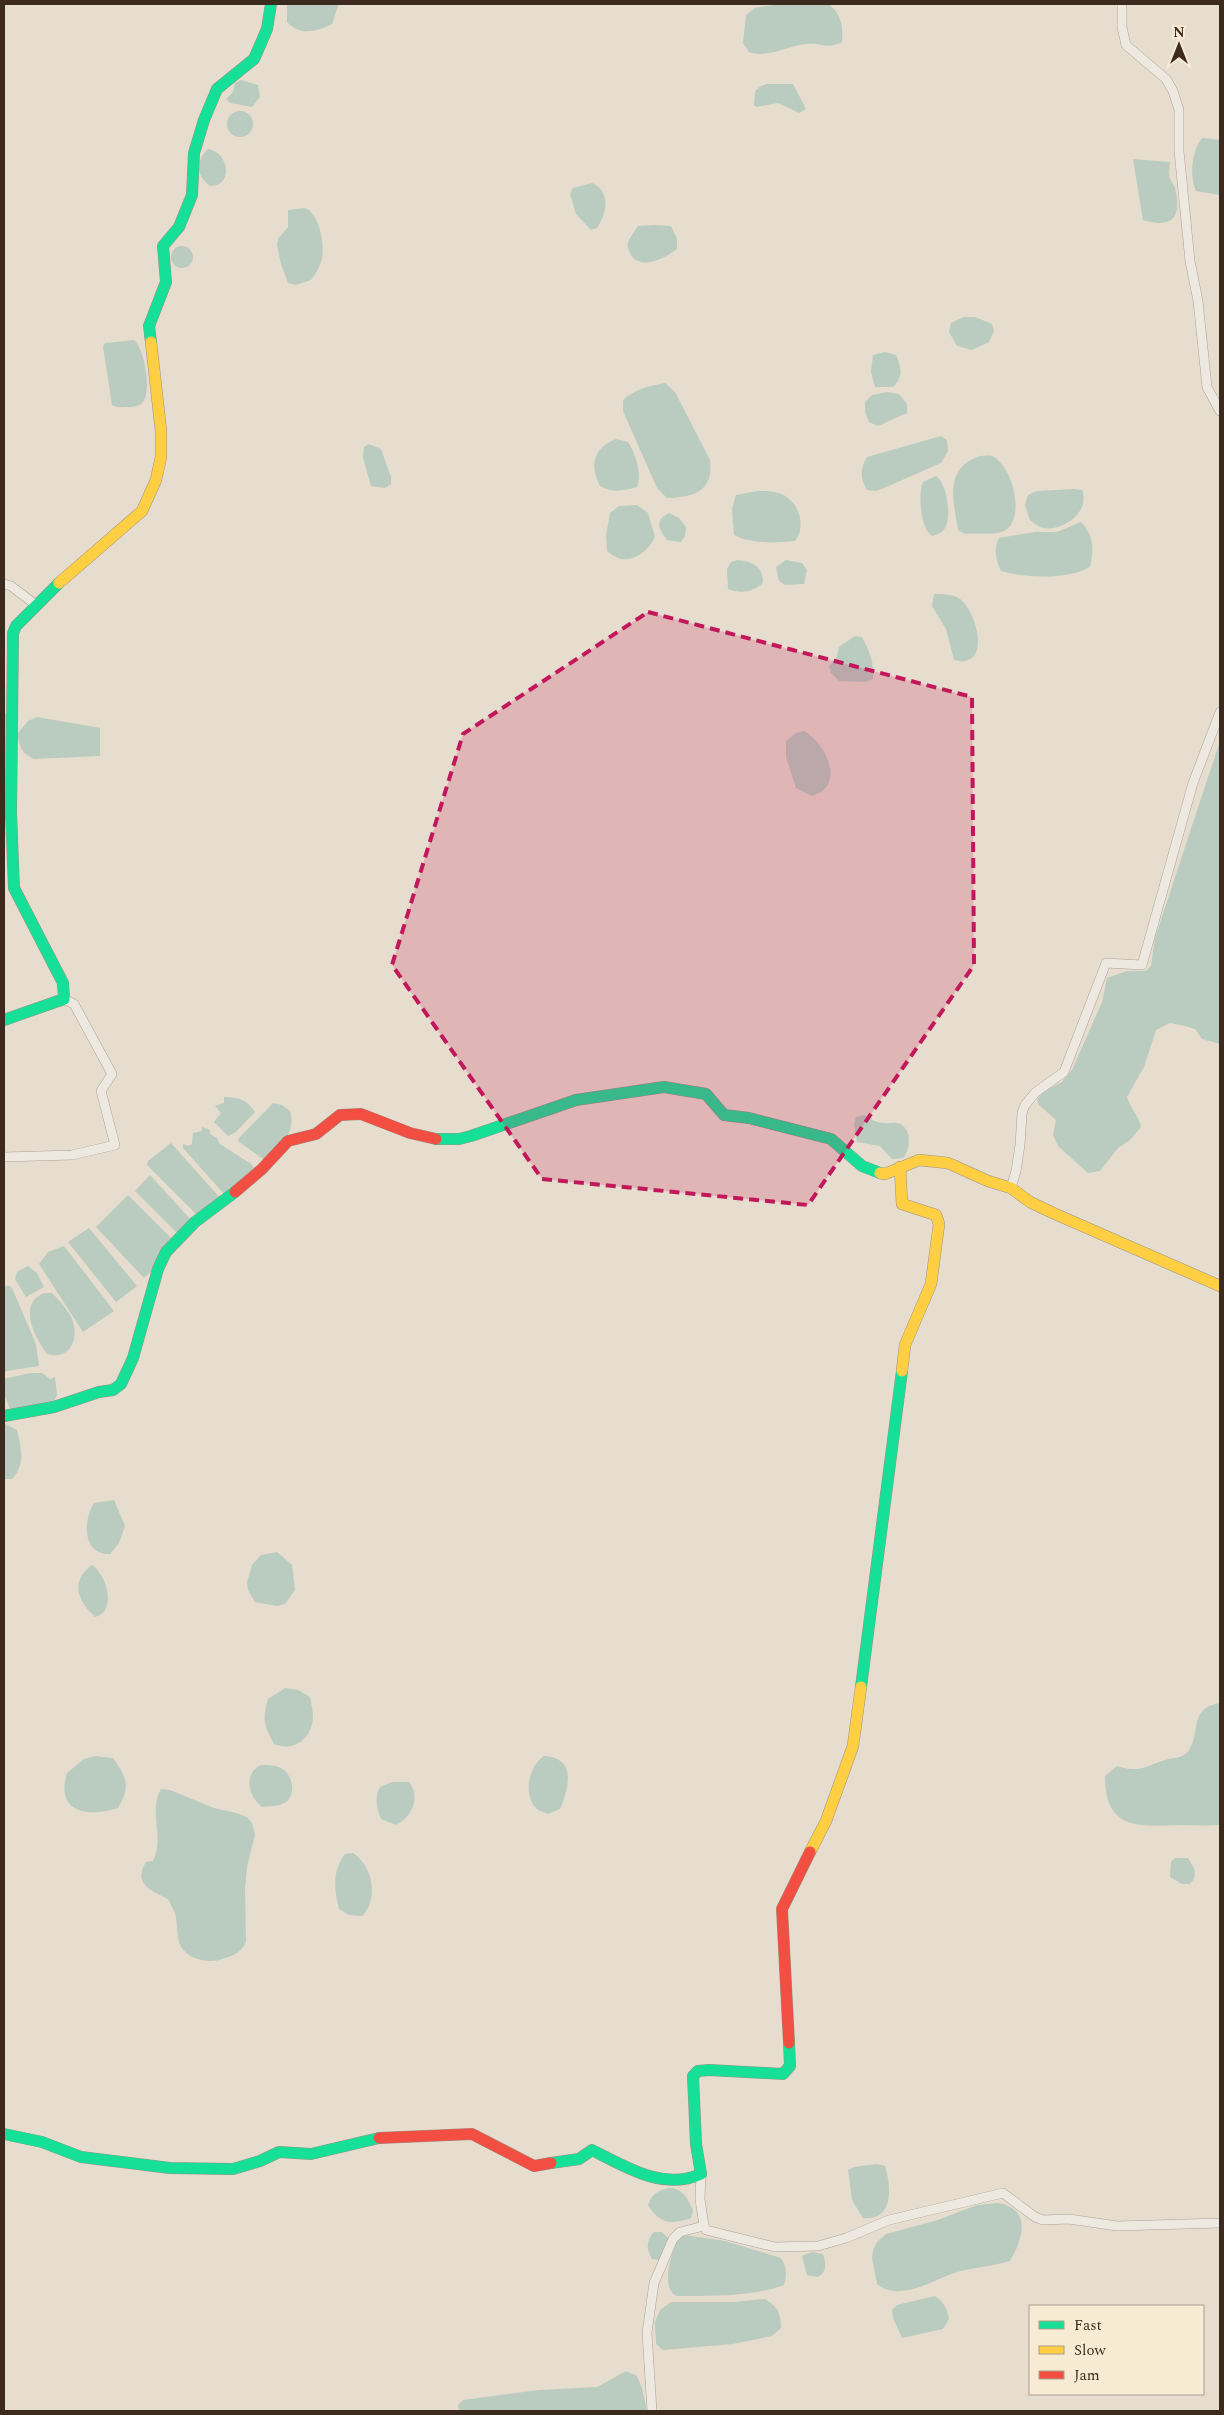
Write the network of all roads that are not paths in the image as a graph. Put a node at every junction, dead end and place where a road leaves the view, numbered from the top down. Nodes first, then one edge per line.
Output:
1 (272, 4) edge
2 (1122, 4) edge
3 (1220, 411) edge
4 (4, 584) edge
5 (36, 605) junction
6 (1220, 712) edge
7 (64, 999) junction
8 (4, 1020) edge
9 (4, 1157) edge
10 (900, 1167) junction
11 (1011, 1188) junction
12 (1220, 1286) edge
13 (4, 1416) edge
14 (4, 2134) edge
15 (701, 2174) junction
16 (1220, 2223) edge
17 (704, 2226) junction
18 (652, 2411) edge

1 - 5 street
2 - 3 street
4 - 5 street
5 - 7 street
6 - 11 street
7 - 8 street
7 - 9 street
10 - 11 street
10 - 13 street
10 - 15 street
11 - 12 street
14 - 15 street
15 - 17 street
16 - 17 street
17 - 18 street

